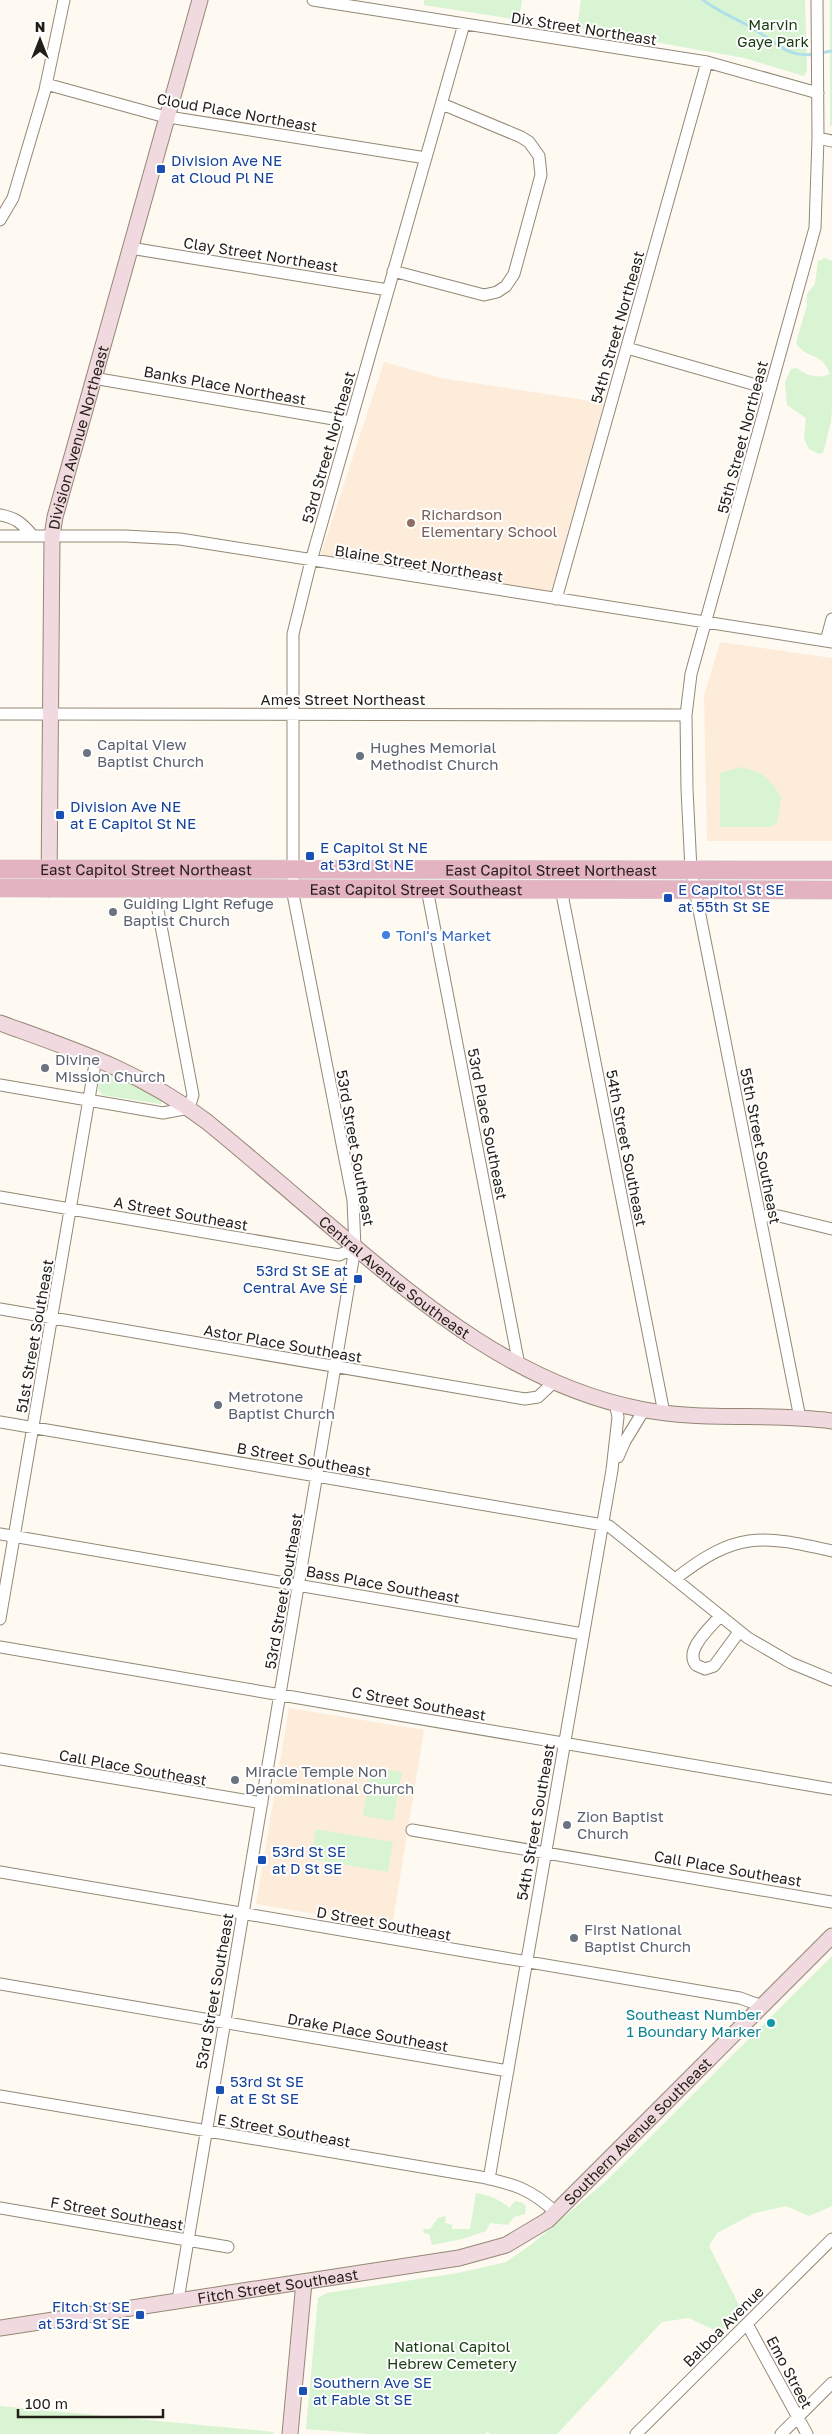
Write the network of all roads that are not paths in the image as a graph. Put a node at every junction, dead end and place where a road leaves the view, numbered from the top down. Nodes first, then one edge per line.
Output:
1 (55, 0) edge
2 (64, 0) edge
3 (200, 0) edge
4 (313, 0) edge
5 (817, 0) edge
6 (464, 24) junction
7 (56, 36) junction
8 (707, 62) junction
9 (46, 84) junction
10 (818, 92) junction
11 (442, 104) junction
12 (167, 116) junction
13 (818, 138) junction
14 (832, 141) edge
15 (426, 158) junction
16 (0, 220) edge
17 (130, 248) junction
18 (393, 271) junction
19 (388, 290) junction
20 (627, 348) junction
21 (93, 378) junction
22 (770, 389) junction
23 (351, 422) junction
24 (0, 515) edge
25 (0, 536) edge
26 (33, 536) junction
27 (52, 536) junction
28 (311, 561) junction
29 (556, 599) junction
30 (832, 619) edge
31 (706, 623) junction
32 (829, 642) edge
33 (0, 714) edge
34 (51, 714) junction
35 (292, 714) junction
36 (686, 715) junction
37 (0, 868) edge
38 (50, 869) junction
39 (292, 869) junction
40 (832, 870) edge
41 (693, 880) junction
42 (0, 888) edge
43 (49, 888) junction
44 (292, 888) junction
45 (154, 889) junction
46 (427, 889) junction
47 (561, 889) junction
48 (832, 890) edge
49 (0, 1023) edge
50 (96, 1058) junction
51 (0, 1085) edge
52 (89, 1100) junction
53 (189, 1108) junction
54 (0, 1197) edge
55 (71, 1209) junction
56 (760, 1216) junction
57 (832, 1230) edge
58 (355, 1248) junction
59 (0, 1309) edge
60 (52, 1318) junction
61 (519, 1365) junction
62 (336, 1367) junction
63 (554, 1381) junction
64 (615, 1403) junction
65 (644, 1410) junction
66 (664, 1413) junction
67 (800, 1418) junction
68 (832, 1421) edge
69 (0, 1422) edge
70 (33, 1428) junction
71 (612, 1470) junction
72 (317, 1476) junction
73 (602, 1524) junction
74 (0, 1534) edge
75 (14, 1537) junction
76 (832, 1551) edge
77 (675, 1579) junction
78 (299, 1585) junction
79 (720, 1616) junction
80 (0, 1619) edge
81 (739, 1632) junction
82 (583, 1634) junction
83 (0, 1647) edge
84 (832, 1680) edge
85 (280, 1695) junction
86 (564, 1744) junction
87 (0, 1759) edge
88 (832, 1789) edge
89 (262, 1804) junction
90 (412, 1830) dead end
91 (546, 1852) junction
92 (0, 1872) edge
93 (832, 1902) edge
94 (243, 1913) junction
95 (832, 1936) edge
96 (526, 1963) junction
97 (0, 1984) edge
98 (762, 2006) junction
99 (224, 2023) junction
100 (508, 2070) junction
101 (0, 2096) edge
102 (205, 2132) junction
103 (489, 2179) junction
104 (0, 2208) edge
105 (552, 2216) junction
106 (832, 2239) edge
107 (187, 2241) junction
108 (228, 2247) dead end
109 (304, 2282) junction
110 (178, 2300) junction
111 (747, 2324) junction
112 (0, 2328) edge
113 (832, 2384) edge
114 (798, 2418) junction
115 (290, 2434) edge
116 (636, 2434) edge
117 (781, 2434) edge
118 (807, 2434) edge

1 - 7 street
2 - 7 street
3 - 12 main road, Division Avenue Northeast
4 - 6 street, Dix Street Northeast
5 - 10 street, 55th Street Northeast
6 - 8 street, Dix Street Northeast
6 - 11 street, 53rd Street Northeast
7 - 9 street
8 - 10 street, Dix Street Northeast
8 - 20 street, 54th Street Northeast
9 - 12 street, Cloud Place Northeast
9 - 16 street
10 - 13 street, 55th Street Northeast
11 - 15 street, 53rd Street Northeast
11 - 18 street
12 - 15 street, Cloud Place Northeast
12 - 17 main road, Division Avenue Northeast
13 - 14 street
13 - 22 street, 55th Street Northeast
15 - 18 street, 53rd Street Northeast
17 - 19 street, Clay Street Northeast
17 - 21 main road, Division Avenue Northeast
18 - 19 street, 53rd Street Northeast
19 - 23 street, 53rd Street Northeast
20 - 22 street
20 - 29 street, 54th Street Northeast
21 - 23 street, Banks Place Northeast
21 - 27 main road, Division Avenue Northeast
22 - 31 street, 55th Street Northeast
23 - 28 street, 53rd Street Northeast
24 - 26 street
25 - 26 street, Blaine Street Northeast
26 - 27 street, Blaine Street Northeast
27 - 28 street, Blaine Street Northeast
27 - 34 main road, Division Avenue Northeast
28 - 29 street, Blaine Street Northeast
28 - 35 street, 53rd Street Northeast
29 - 31 street, Blaine Street Northeast
30 - 32 street
31 - 32 street, Blaine Street Northeast
31 - 36 street, 55th Street Northeast
33 - 34 street, Ames Street Northeast
34 - 35 street, Ames Street Northeast
34 - 38 main road, Division Avenue Northeast
35 - 36 street, Ames Street Northeast
35 - 39 street, 53rd Street Northeast
36 - 41 street, 55th Street Northeast
37 - 38 main road, East Capitol Street Northeast
38 - 39 main road, East Capitol Street Northeast
38 - 43 main road, Division Avenue Northeast
39 - 41 main road, East Capitol Street Northeast
39 - 44 street, 53rd Street Northeast
40 - 41 main road, East Capitol Street Northeast
41 - 47 main road, East Capitol Street Southeast
41 - 48 main road, East Capitol Street Southeast
41 - 56 street, 55th Street Southeast
42 - 43 main road, East Capitol Street Southeast
43 - 45 main road, East Capitol Street Southeast
44 - 45 main road, East Capitol Street Southeast
44 - 46 main road, East Capitol Street Southeast
44 - 58 street, 53rd Street Southeast
45 - 53 street
46 - 47 main road, East Capitol Street Southeast
46 - 61 street, 53rd Place Southeast
47 - 66 street, 54th Street Southeast
49 - 50 main road, Central Avenue Southeast
50 - 52 street, 51st Street Southeast
50 - 53 main road, Central Avenue Southeast
51 - 52 street
52 - 53 street
52 - 55 street, 51st Street Southeast
53 - 58 main road, Central Avenue Southeast
54 - 55 street, A Street Southeast
55 - 58 street, A Street Southeast
55 - 60 street, 51st Street Southeast
56 - 57 street
56 - 67 street, 55th Street Southeast
58 - 61 main road, Central Avenue Southeast
58 - 62 street, 53rd Street Southeast
59 - 60 street, Astor Place Southeast
60 - 62 street, Astor Place Southeast
60 - 70 street, 51st Street Southeast
61 - 63 main road, Central Avenue Southeast
62 - 63 street, Astor Place Southeast
62 - 72 street, 53rd Street Southeast
63 - 64 main road, Central Avenue Southeast
64 - 65 main road, Central Avenue Southeast
64 - 71 street, 54th Street Southeast
65 - 66 main road, Central Avenue Southeast
65 - 71 street, 54th Street Southeast
66 - 67 main road, Central Avenue Southeast
67 - 68 main road, Central Avenue Southeast
69 - 70 street, B Street Southeast
70 - 72 street, B Street Southeast
70 - 75 street, 51st Street Southeast
71 - 73 street, 54th Street Southeast
72 - 73 street, B Street Southeast
72 - 78 street, 53rd Street Southeast
73 - 77 street
73 - 82 street, 54th Street Southeast
74 - 75 street, Bass Place Southeast
75 - 78 street, Bass Place Southeast
75 - 80 street, 51st Street Southeast
76 - 77 street
77 - 79 street
78 - 82 street, Bass Place Southeast
78 - 85 street, 53rd Street Southeast
79 - 81 street
79 - 81 street
81 - 84 street
82 - 86 street, 54th Street Southeast
83 - 85 street, C Street Southeast
85 - 86 street, C Street Southeast
85 - 89 street, 53rd Street Southeast
86 - 88 street, C Street Southeast
86 - 91 street, 54th Street Southeast
87 - 89 street, Call Place Southeast
89 - 94 street, 53rd Street Southeast
90 - 91 street, Call Place Southeast
91 - 93 street, Call Place Southeast
91 - 96 street, 54th Street Southeast
92 - 94 street, D Street Southeast
94 - 96 street, D Street Southeast
94 - 99 street, 53rd Street Southeast
95 - 98 main road, Southern Avenue Southeast
96 - 98 street, D Street Southeast
96 - 100 street, 54th Street Southeast
97 - 99 street, Drake Place Southeast
98 - 105 main road, Southern Avenue Southeast
99 - 100 street, Drake Place Southeast
99 - 102 street, 53rd Street Southeast
100 - 103 street, 54th Street Southeast
101 - 102 street, E Street Southeast
102 - 103 street, E Street Southeast
102 - 107 street, 53rd Street Southeast
103 - 105 street, E Street Southeast
104 - 107 street, F Street Southeast
105 - 109 main road, Fitch Street Southeast
106 - 111 street, Balboa Avenue
107 - 108 street, F Street Southeast
107 - 110 street, 53rd Street Southeast
109 - 110 main road, Fitch Street Southeast
109 - 115 main road
110 - 112 main road, Fitch Street Southeast
111 - 114 street, Emo Street
111 - 116 street, Balboa Avenue
113 - 114 street
114 - 117 street
114 - 118 street, Emo Street

